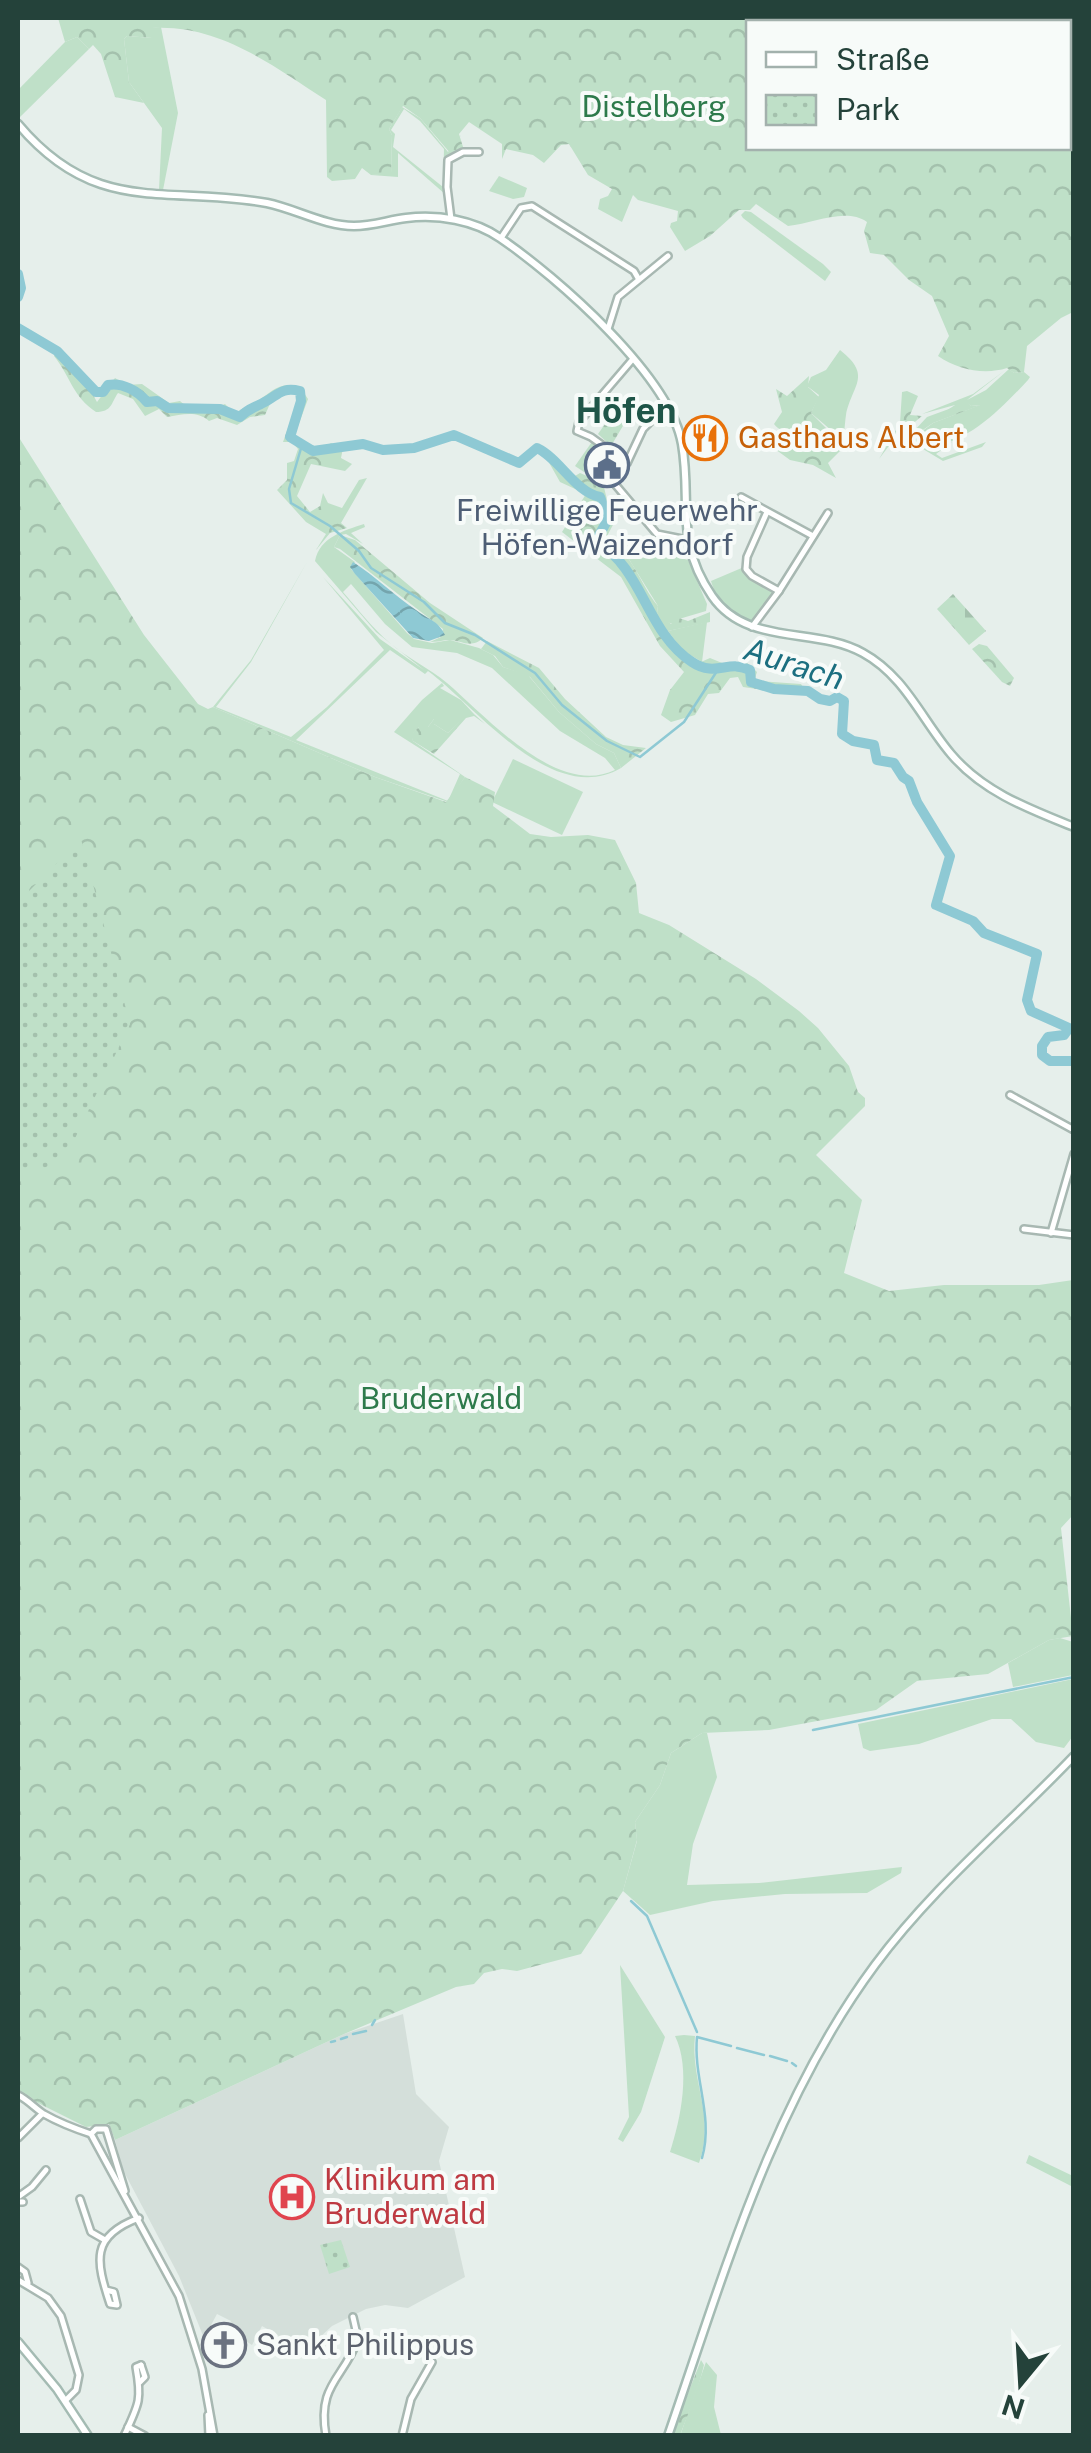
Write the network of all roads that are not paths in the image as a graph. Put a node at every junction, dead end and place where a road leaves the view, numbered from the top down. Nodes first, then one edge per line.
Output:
1 (18, 124) edge
2 (480, 152) dead end
3 (451, 219) junction
4 (501, 238) junction
5 (668, 256) dead end
6 (638, 278) junction
7 (607, 332) junction
8 (632, 360) junction
9 (668, 404) junction
10 (614, 483) dead end
11 (741, 497) dead end
12 (767, 512) junction
13 (828, 513) dead end
14 (813, 536) junction
15 (686, 540) junction
16 (780, 591) junction
17 (756, 628) junction
18 (1074, 827) edge
19 (1010, 1095) dead end
20 (1074, 1130) edge
21 (1074, 1154) edge
22 (1024, 1229) dead end
23 (1051, 1234) junction
24 (1074, 1236) edge
25 (1074, 1756) edge
26 (18, 2095) edge
27 (42, 2114) junction
28 (91, 2134) junction
29 (18, 2138) edge
30 (46, 2170) dead end
31 (80, 2198) dead end
32 (128, 2198) junction
33 (19, 2200) edge
34 (139, 2218) junction
35 (106, 2240) junction
36 (18, 2267) edge
37 (18, 2280) edge
38 (30, 2286) junction
39 (106, 2290) dead end
40 (354, 2317) dead end
41 (18, 2342) edge
42 (432, 2362) dead end
43 (140, 2382) dead end
44 (65, 2401) junction
45 (128, 2427) junction
46 (88, 2436) edge
47 (124, 2436) edge
48 (145, 2436) edge
49 (211, 2436) edge
50 (326, 2436) edge
51 (402, 2436) edge
52 (668, 2436) edge

1 - 3 street
2 - 3 street
3 - 4 street
4 - 6 street
4 - 7 street
5 - 6 street
6 - 7 street
7 - 8 street
8 - 9 street
8 - 9 street
9 - 15 street
10 - 15 street
11 - 12 street
12 - 14 street
12 - 16 street
13 - 14 street
14 - 16 street
15 - 17 street
16 - 17 street
17 - 18 street
19 - 20 street
21 - 23 street
22 - 23 street
23 - 24 street
25 - 52 street
26 - 27 street
27 - 28 street
27 - 29 street
28 - 32 street
28 - 32 street
30 - 33 street
31 - 35 street
32 - 34 street
34 - 35 street
34 - 49 street
35 - 39 street
36 - 38 street
37 - 38 street
38 - 44 street
40 - 50 street
41 - 44 street
42 - 51 street
43 - 45 street
44 - 46 street
45 - 47 street
45 - 48 street

